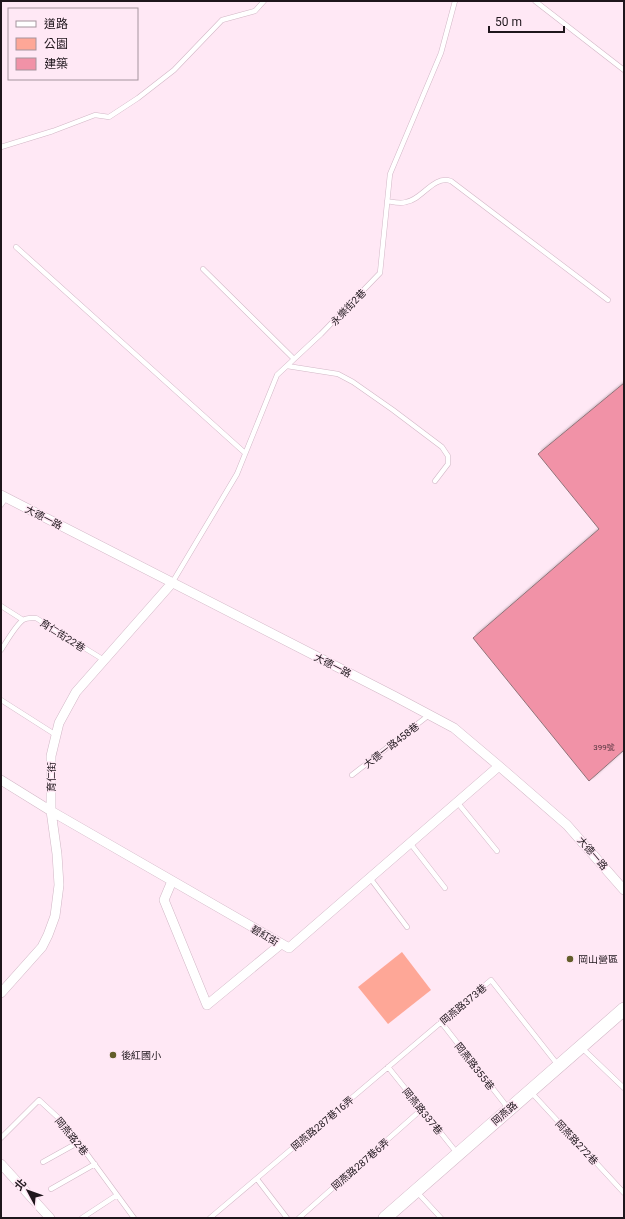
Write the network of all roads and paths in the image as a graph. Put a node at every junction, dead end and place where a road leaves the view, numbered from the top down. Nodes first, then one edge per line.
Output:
1 (264, 1) edge
2 (455, 1) edge
3 (535, 1) edge
4 (624, 70) edge
5 (1, 147) edge
6 (387, 201) junction
7 (16, 247) dead end
8 (203, 269) dead end
9 (608, 300) dead end
10 (294, 359) junction
11 (286, 366) junction
12 (246, 453) junction
13 (434, 481) dead end
14 (3, 500) edge
15 (172, 583) junction
16 (1, 606) edge
17 (24, 620) junction
18 (1, 650) edge
19 (104, 660) junction
20 (1, 700) edge
21 (429, 715) junction
22 (56, 735) junction
23 (499, 766) junction
24 (352, 775) dead end
25 (1, 780) edge
26 (457, 802) junction
27 (51, 811) junction
28 (410, 843) junction
29 (497, 851) dead end
30 (370, 878) junction
31 (172, 881) junction
32 (445, 888) dead end
33 (624, 890) edge
34 (407, 927) dead end
35 (281, 944) junction
36 (1, 994) edge
37 (624, 1009) edge
38 (441, 1022) junction
39 (580, 1047) junction
40 (559, 1066) junction
41 (388, 1067) junction
42 (624, 1088) edge
43 (530, 1091) junction
44 (422, 1109) junction
45 (509, 1110) junction
46 (1, 1138) edge
47 (79, 1142) junction
48 (458, 1154) junction
49 (44, 1162) dead end
50 (1, 1164) edge
51 (95, 1164) junction
52 (256, 1178) junction
53 (51, 1189) dead end
54 (415, 1191) junction
55 (624, 1193) edge
56 (117, 1195) junction
57 (50, 1218) edge
58 (82, 1218) edge
59 (134, 1218) edge
60 (210, 1218) edge
61 (287, 1218) edge
62 (299, 1218) edge
63 (385, 1218) edge
64 (441, 1218) edge

1 - 5 lane
2 - 6 lane, 永樂街2巷
3 - 4 lane
6 - 9 lane
6 - 10 lane, 永樂街2巷
7 - 12 lane
8 - 10 lane
10 - 11 lane, 永樂街2巷
11 - 12 lane, 永樂街2巷
11 - 13 lane
12 - 15 lane, 永樂街2巷
14 - 15 street, 大德一路
15 - 19 street, 育仁街
15 - 21 street, 大德一路
16 - 17 lane, 育仁街22巷
17 - 18 lane
17 - 19 lane, 育仁街22巷
19 - 22 street, 育仁街
20 - 22 lane
21 - 23 street, 大德一路
21 - 24 lane, 大德一路458巷
22 - 27 street, 育仁街
23 - 26 street, 碧紅街
23 - 33 street, 大德一路
25 - 27 street, 碧紅街
26 - 28 street, 碧紅街
26 - 29 lane
27 - 31 street, 碧紅街
27 - 36 street, 育仁街
28 - 30 street, 碧紅街
28 - 32 lane
30 - 34 lane
30 - 35 street, 碧紅街
31 - 35 street, 碧紅街
31 - 35 street
37 - 39 street, 岡燕路
38 - 40 lane, 岡燕路373巷
38 - 41 lane, 岡燕路373巷
38 - 45 lane, 岡燕路355巷
39 - 40 street, 岡燕路
39 - 42 lane
40 - 43 street, 岡燕路
41 - 44 lane, 岡燕路337巷
41 - 52 lane, 岡燕路287巷16弄
43 - 45 street, 岡燕路
43 - 55 lane, 岡燕路272巷
44 - 48 lane, 岡燕路337巷
44 - 62 lane, 岡燕路287巷6弄
45 - 48 street, 岡燕路
46 - 47 lane, 岡燕路2巷
47 - 49 lane
47 - 51 lane, 岡燕路2巷
48 - 54 street, 岡燕路
50 - 57 street
51 - 53 lane
51 - 56 lane, 岡燕路2巷
52 - 60 lane, 岡燕路287巷16弄
52 - 61 lane
54 - 63 street, 岡燕路
54 - 64 lane
56 - 58 lane
56 - 59 lane, 岡燕路2巷

